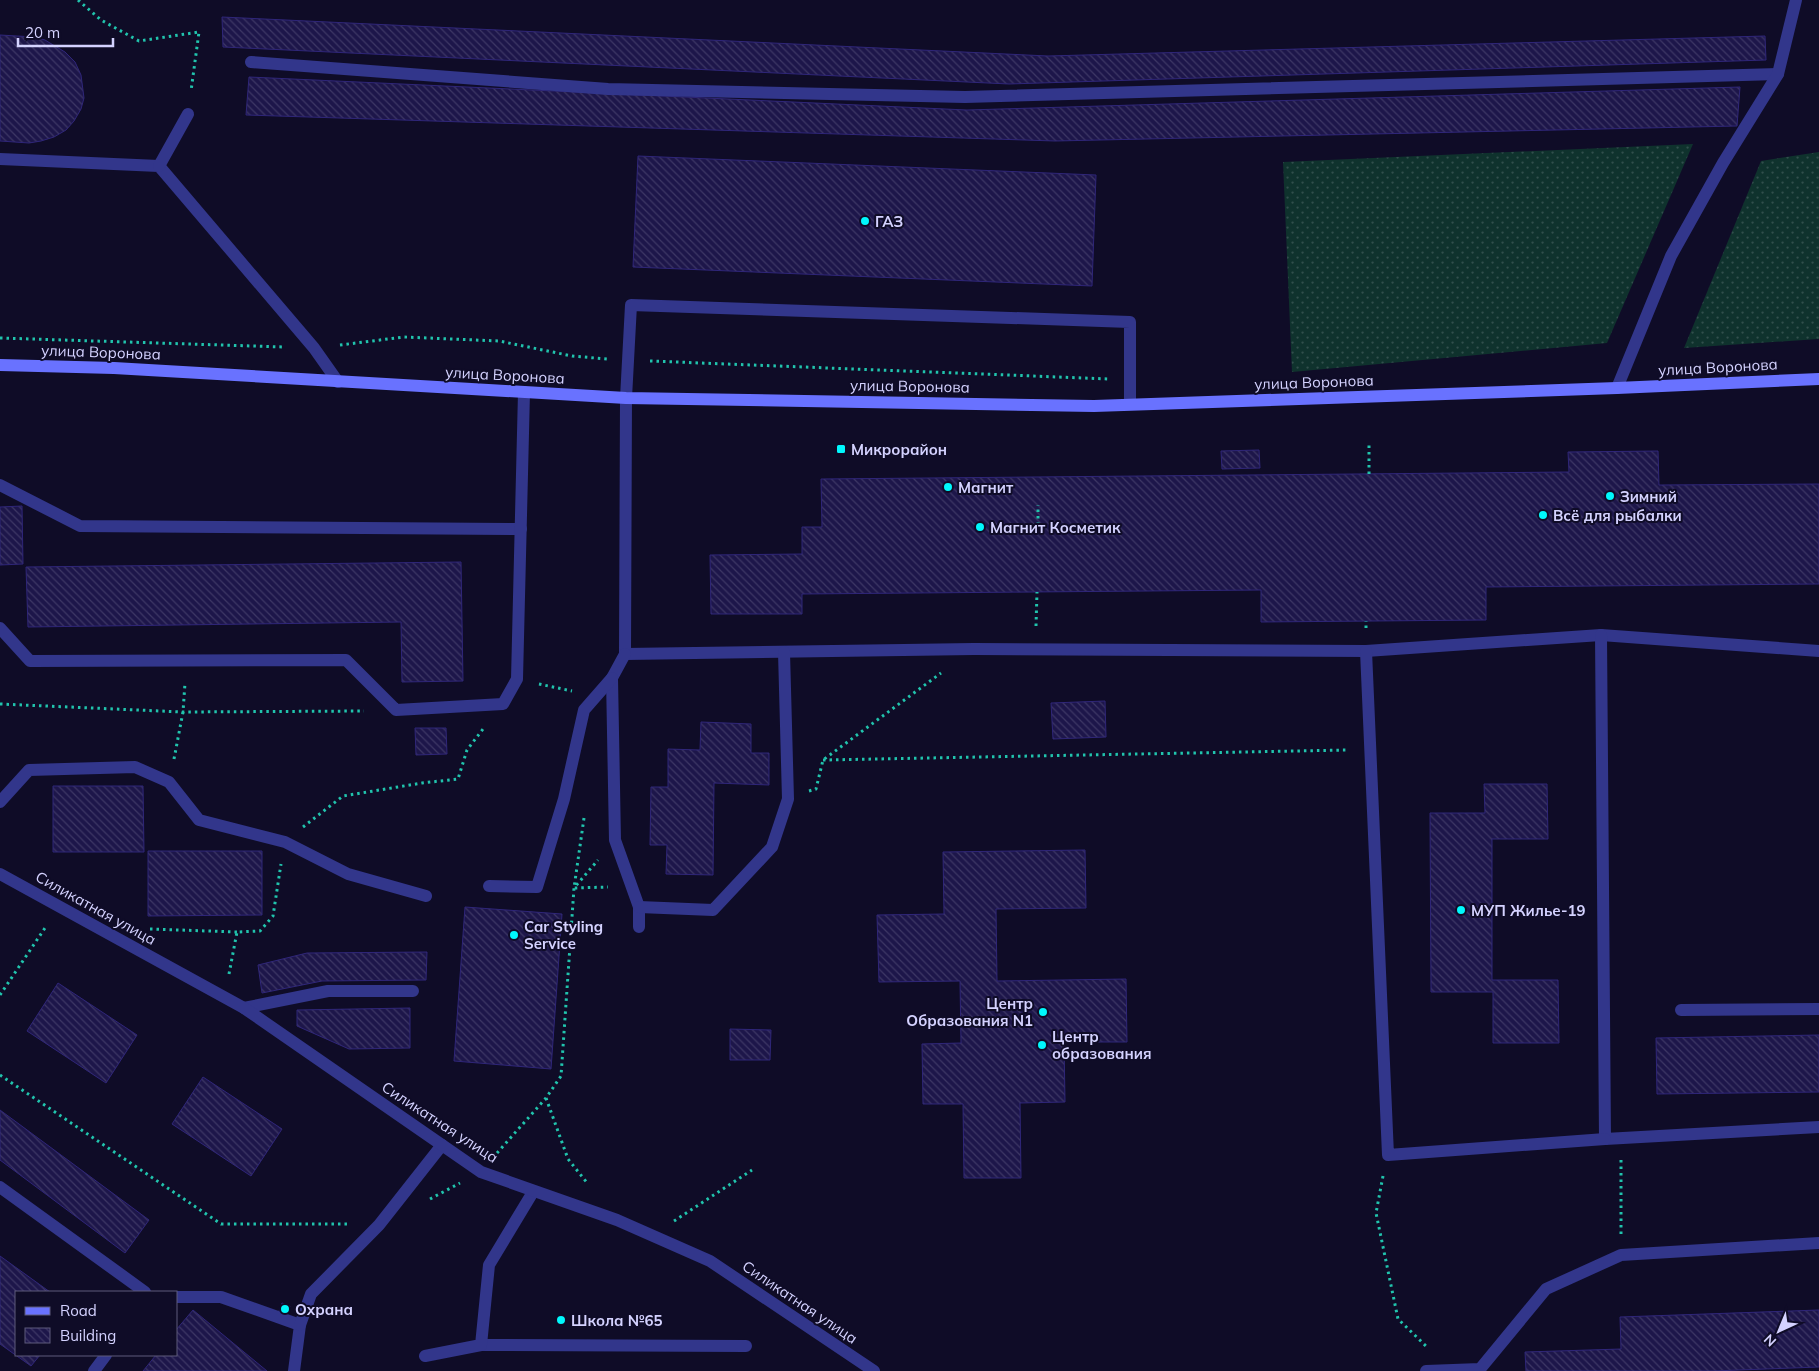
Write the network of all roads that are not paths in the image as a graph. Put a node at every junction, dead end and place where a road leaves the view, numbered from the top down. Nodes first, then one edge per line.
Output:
1 (1796, 0) edge
2 (251, 62) dead end
3 (1778, 74) junction
4 (188, 114) road end
5 (0, 159) edge
6 (159, 166) junction
7 (0, 365) edge
8 (1819, 379) edge
9 (338, 382) junction
10 (1617, 388) junction
11 (524, 392) junction
12 (626, 398) junction
13 (1130, 404) junction
14 (0, 485) edge
15 (521, 529) junction
16 (0, 628) edge
17 (1601, 635) junction
18 (1366, 651) junction
19 (1819, 651) edge
20 (784, 652) junction
21 (625, 654) junction
22 (612, 678) junction
23 (0, 802) edge
24 (0, 874) edge
25 (489, 886) dead end
26 (426, 896) dead end
27 (639, 907) junction
28 (639, 927) dead end
29 (413, 991) dead end
30 (244, 1008) junction
31 (1819, 1009) edge
32 (1681, 1010) dead end
33 (1819, 1128) edge
34 (1605, 1139) junction
35 (442, 1145) junction
36 (0, 1187) edge
37 (534, 1192) junction
38 (1819, 1243) edge
39 (144, 1291) edge
40 (178, 1297) edge
41 (300, 1324) junction
42 (481, 1346) junction
43 (746, 1346) dead end
44 (105, 1356) edge
45 (426, 1356) dead end
46 (1480, 1370) edge
47 (94, 1371) edge
48 (294, 1371) edge
49 (874, 1371) edge
50 (1426, 1371) edge

1 - 3 street
2 - 3 street
3 - 10 street
4 - 6 street
5 - 6 street
6 - 9 street
7 - 9 main road, улица Воронова
8 - 10 main road, улица Воронова
9 - 11 main road, улица Воронова
10 - 13 main road, улица Воронова
11 - 12 main road, улица Воронова
11 - 15 street
12 - 13 main road, улица Воронова
12 - 13 street
12 - 21 street
14 - 15 street
15 - 16 street
17 - 18 street
17 - 19 street
17 - 34 street
18 - 20 street
18 - 34 street
20 - 21 street
20 - 27 street
21 - 22 street
22 - 25 street
22 - 27 street
23 - 26 street
24 - 30 street, Силикатная улица
27 - 28 street
29 - 30 street
30 - 35 street, Силикатная улица
31 - 32 street
33 - 34 street
35 - 37 street, Силикатная улица
35 - 41 street
36 - 39 street
37 - 42 street
37 - 49 street, Силикатная улица
38 - 46 street
40 - 41 street
41 - 48 street
42 - 43 street
42 - 45 street
44 - 47 street
46 - 50 street

